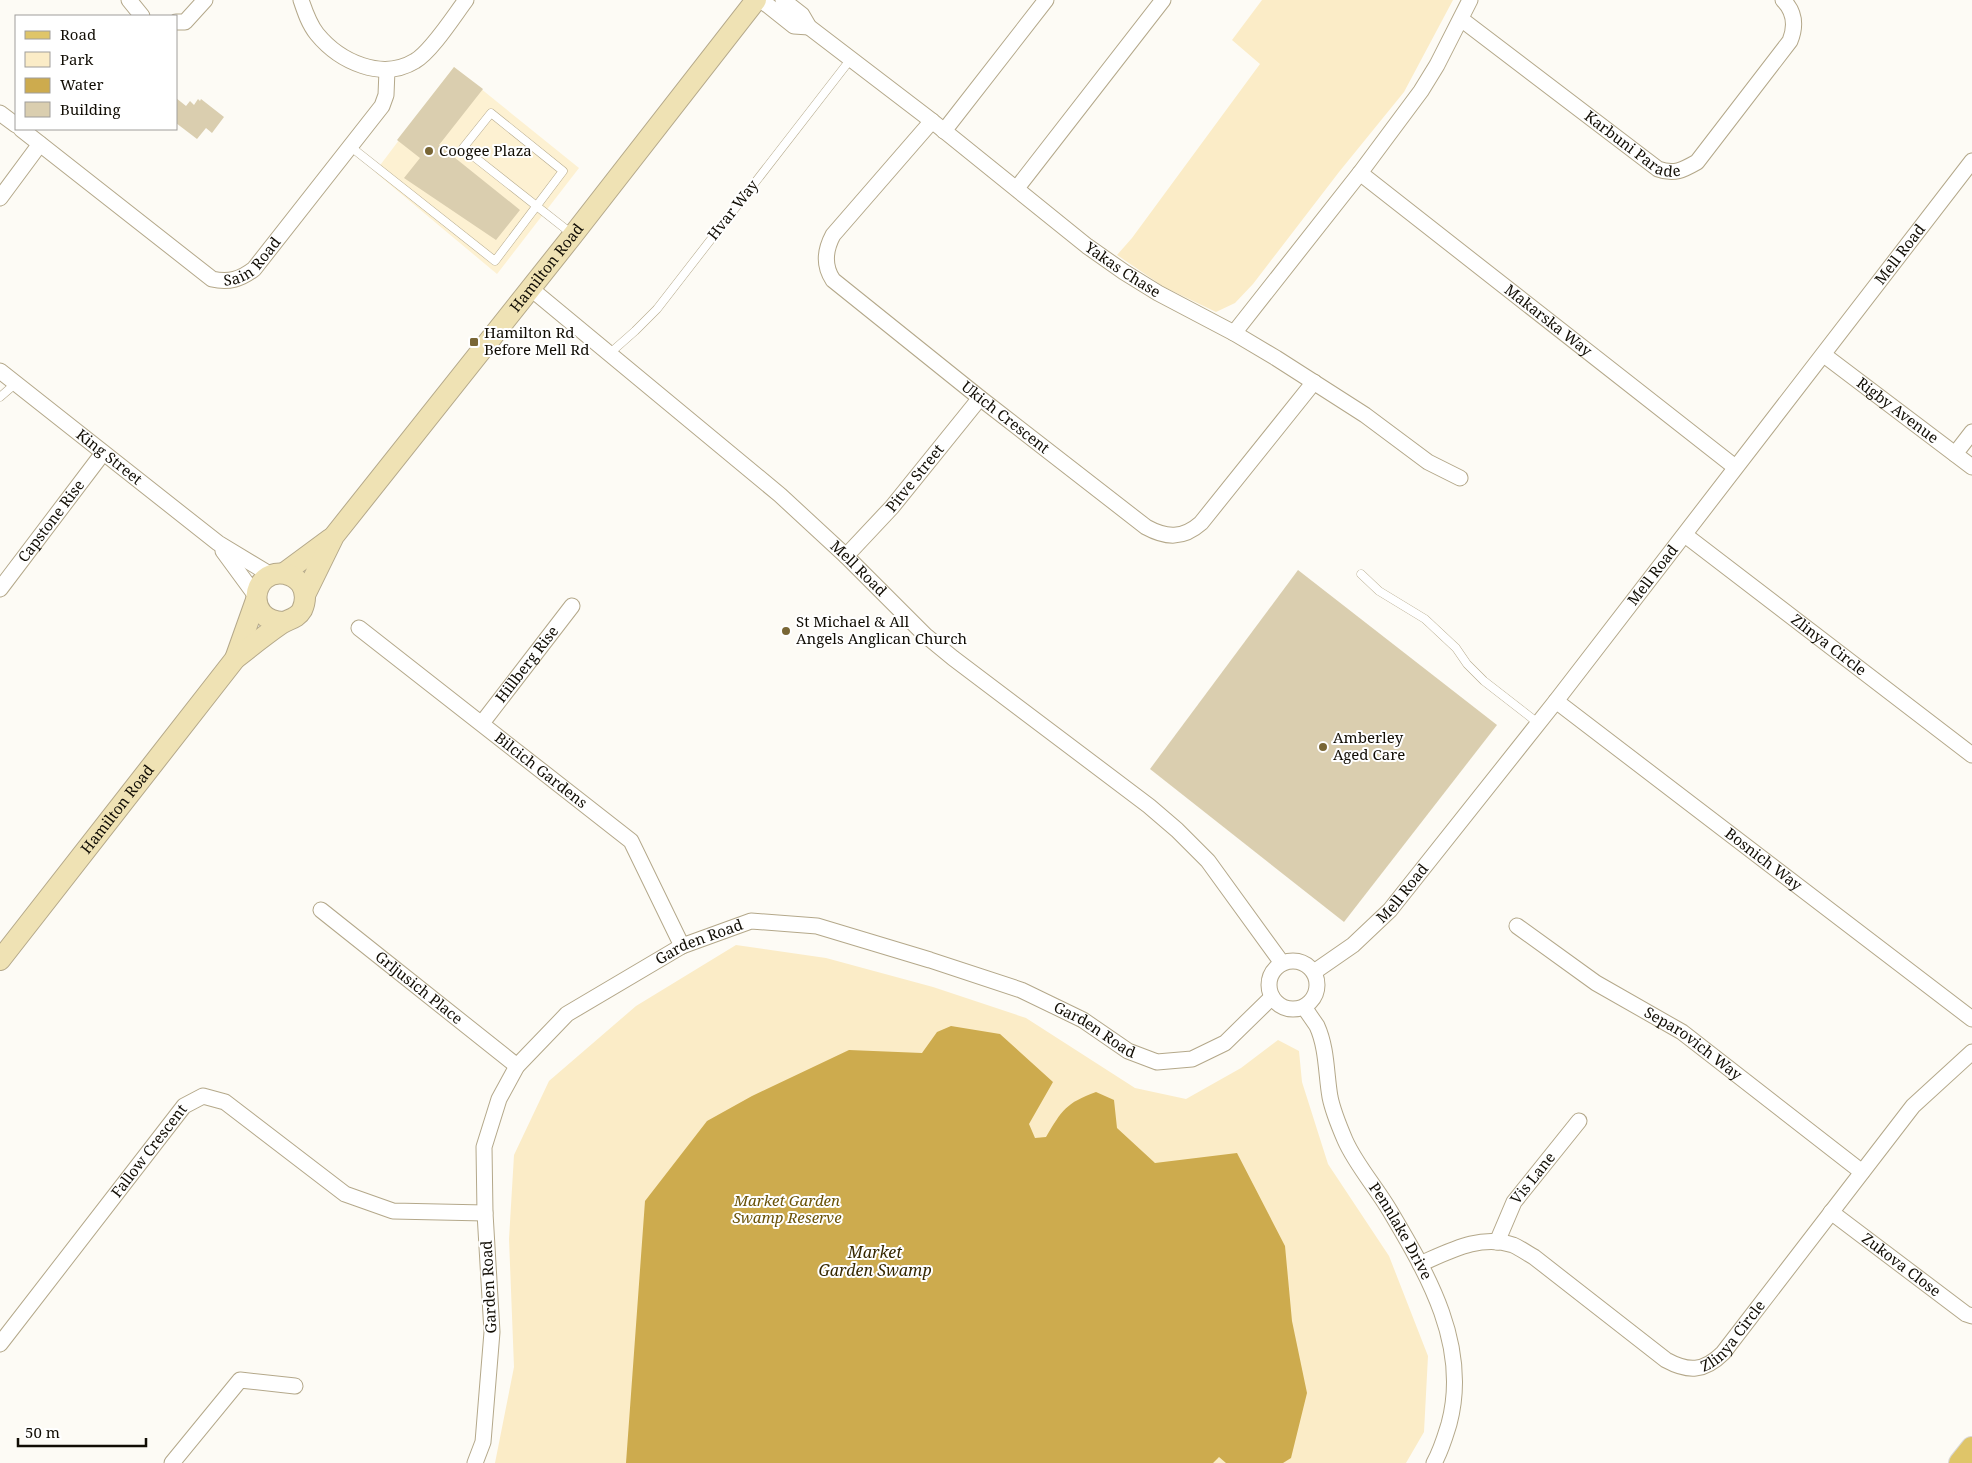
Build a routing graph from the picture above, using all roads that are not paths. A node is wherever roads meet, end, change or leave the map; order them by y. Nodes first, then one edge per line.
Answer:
1 (129, 0) edge
2 (205, 0) edge
3 (301, 0) edge
4 (466, 0) edge
5 (756, 0) edge
6 (761, 0) edge
7 (783, 0) edge
8 (1046, 0) edge
9 (1163, 0) edge
10 (1470, 0) edge
11 (1783, 0) edge
12 (141, 15) edge
13 (1461, 19) junction
14 (178, 22) edge
15 (809, 27) junction
16 (850, 60) junction
17 (387, 70) junction
18 (0, 113) edge
19 (932, 121) junction
20 (15, 124) edge
21 (22, 130) edge
22 (944, 131) junction
23 (40, 144) junction
24 (351, 147) junction
25 (1972, 161) edge
26 (1360, 173) junction
27 (1017, 188) junction
28 (0, 198) edge
29 (536, 206) junction
30 (573, 235) junction
31 (530, 288) junction
32 (1234, 332) junction
33 (609, 354) junction
34 (1824, 355) junction
35 (0, 371) edge
36 (1314, 382) junction
37 (15, 384) junction
38 (0, 397) edge
39 (980, 398) junction
40 (1972, 432) edge
41 (103, 453) junction
42 (1955, 454) junction
43 (1972, 467) edge
44 (1735, 468) junction
45 (1460, 478) dead end
46 (1685, 535) junction
47 (334, 536) junction
48 (218, 544) junction
49 (846, 556) junction
50 (278, 574) junction
51 (1360, 574) dead end
52 (0, 589) edge
53 (305, 595) junction
54 (256, 598) junction
55 (572, 606) dead end
56 (283, 622) junction
57 (359, 628) dead end
58 (235, 659) junction
59 (1556, 701) junction
60 (482, 723) junction
61 (1538, 723) junction
62 (1972, 755) edge
63 (321, 910) dead end
64 (1517, 926) dead end
65 (682, 946) junction
66 (0, 960) edge
67 (1282, 963) junction
68 (1314, 972) junction
69 (1272, 997) junction
70 (1304, 1007) junction
71 (1972, 1019) edge
72 (1972, 1052) edge
73 (517, 1066) junction
74 (1578, 1121) dead end
75 (1862, 1172) junction
76 (1832, 1212) junction
77 (485, 1213) junction
78 (1496, 1242) junction
79 (1420, 1264) junction
80 (1972, 1316) edge
81 (0, 1344) edge
82 (296, 1386) dead end
83 (1972, 1448) edge
84 (1439, 1461) edge
85 (172, 1463) edge
86 (475, 1463) edge
87 (1960, 1463) edge

1 - 12 street
2 - 14 street
3 - 17 street
4 - 17 street
5 - 30 main road, Hamilton Road
6 - 15 street, Yakas Chase
7 - 15 street, Yakas Chase
8 - 22 street
9 - 27 street
10 - 13 street
11 - 13 street, Karbuni Parade
13 - 26 street
15 - 16 street, Yakas Chase
16 - 19 street, Yakas Chase
16 - 33 lane, Hvar Way
17 - 24 street, Sain Road
18 - 20 street
19 - 22 street, Yakas Chase
19 - 39 street, Ukich Crescent
21 - 23 street
22 - 27 street, Yakas Chase
23 - 24 street, Sain Road
23 - 28 street
24 - 29 lane
25 - 34 street, Mell Road
26 - 32 street
26 - 44 street, Makarska Way
27 - 32 street, Yakas Chase
29 - 29 lane
29 - 30 lane
30 - 31 main road, Hamilton Road
31 - 33 street, Mell Road
31 - 47 main road, Hamilton Road
32 - 36 street, Yakas Chase
33 - 49 street, Mell Road
34 - 42 street, Rigby Avenue
34 - 44 street, Mell Road
35 - 37 street, King Street
36 - 39 street, Ukich Crescent
36 - 45 street, Yakas Chase
37 - 38 lane
37 - 41 street, King Street
39 - 49 street, Pitve Street
40 - 42 street
41 - 48 street, King Street
41 - 52 street, Capstone Rise
42 - 43 street, Rigby Avenue
44 - 46 street, Mell Road
46 - 59 street, Mell Road
46 - 62 street, Zlinya Circle
47 - 50 main road, Hamilton Road
47 - 53 main road, Hamilton Road
48 - 50 street, King Street
48 - 54 street, King Street
49 - 67 street, Mell Road
50 - 53 main road
50 - 54 main road
51 - 61 lane
53 - 56 main road
54 - 56 main road
54 - 58 main road, Hamilton Road
55 - 60 street, Hillberg Rise
56 - 58 main road, Hamilton Road
57 - 60 street, Bilcich Gardens
58 - 66 main road, Hamilton Road
59 - 61 street, Mell Road
59 - 71 street, Bosnich Way
60 - 65 street, Bilcich Gardens
61 - 68 street, Mell Road
63 - 73 street, Grljusich Place
64 - 75 street, Separovich Way
65 - 69 street, Garden Road
65 - 73 street, Garden Road
67 - 68 street
67 - 69 street
68 - 70 street
69 - 70 street
70 - 79 street, Pennlake Drive
72 - 75 street, Zlinya Circle
73 - 77 street, Garden Road
74 - 78 street, Vis Lane
75 - 76 street, Zlinya Circle
76 - 78 street, Zlinya Circle
76 - 80 street, Zukova Close
77 - 81 street, Fallow Crescent
77 - 86 street, Garden Road
78 - 79 street, Zlinya Circle
79 - 84 street, Pennlake Drive
82 - 85 street
83 - 87 main road

